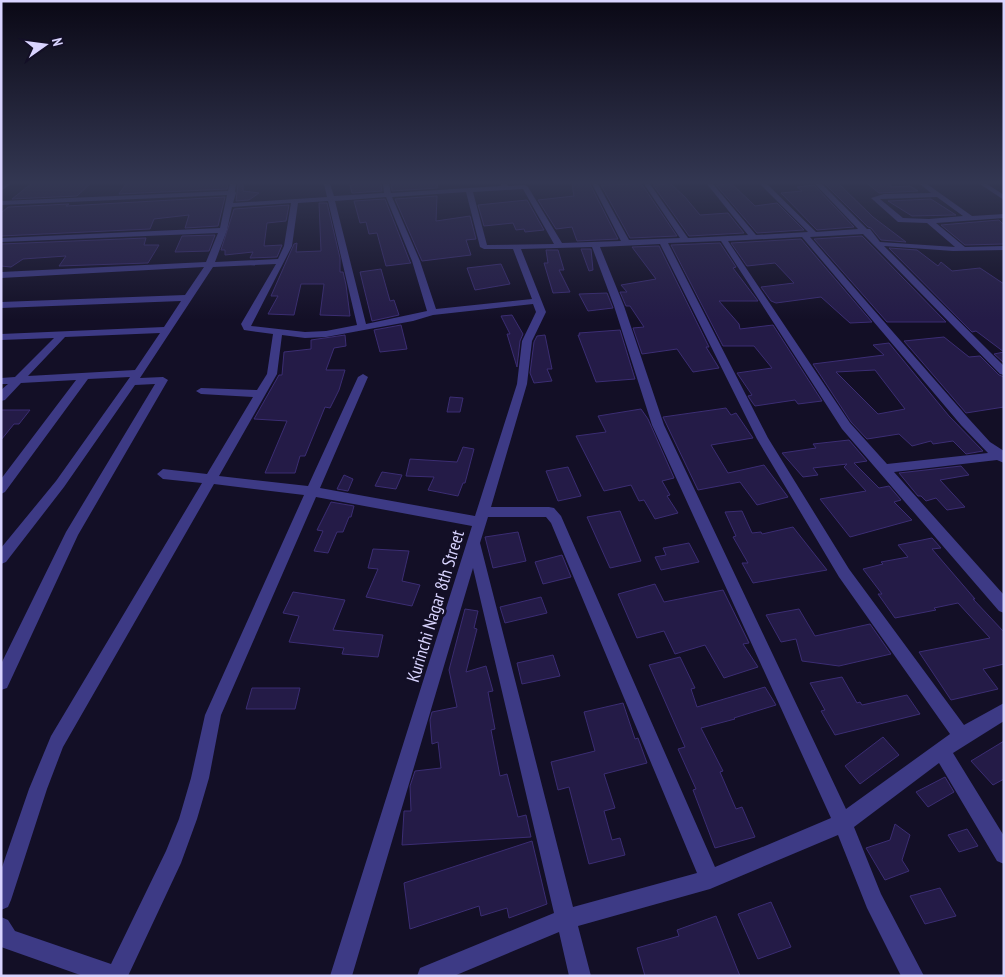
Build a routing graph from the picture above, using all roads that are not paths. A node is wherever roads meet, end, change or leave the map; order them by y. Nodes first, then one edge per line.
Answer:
1 (224, 230) joint
2 (291, 230) edge
3 (339, 230) edge
4 (403, 230) edge
5 (480, 230) edge
6 (550, 230) edge
7 (619, 230) edge
8 (678, 230) edge
9 (747, 230) edge
10 (809, 230) edge
11 (865, 230) edge
12 (939, 230) edge
13 (867, 232) junction
14 (804, 235) junction
15 (815, 235) junction
16 (754, 238) junction
17 (1, 240) edge
18 (12, 240) junction
19 (724, 240) junction
20 (686, 241) junction
21 (663, 242) junction
22 (626, 243) junction
23 (595, 244) junction
24 (880, 244) junction
25 (559, 246) junction
26 (1, 248) edge
27 (517, 248) junction
28 (1003, 248) edge
29 (963, 249) junction
30 (281, 261) junction
31 (209, 266) junction
32 (1, 274) edge
33 (188, 298) junction
34 (537, 301) junction
35 (1, 305) edge
36 (432, 312) junction
37 (362, 326) junction
38 (166, 330) junction
39 (278, 332) junction
40 (61, 336) junction
41 (1, 337) edge
42 (1004, 372) edge
43 (84, 377) junction
44 (363, 377) dead end
45 (135, 378) junction
46 (15, 380) junction
47 (1, 381) edge
48 (201, 392) dead end
49 (260, 394) junction
50 (1, 397) edge
51 (1002, 457) edge
52 (884, 469) junction
53 (163, 474) dead end
54 (210, 478) junction
55 (1, 489) edge
56 (312, 491) junction
57 (482, 517) junction
58 (474, 542) junction
59 (1, 558) edge
60 (1004, 606) edge
61 (1, 682) edge
62 (1004, 711) edge
63 (962, 736) junction
64 (942, 751) junction
65 (843, 823) junction
66 (1004, 854) edge
67 (710, 879) junction
68 (1, 900) edge
69 (565, 919) junction
70 (1, 927) edge
71 (106, 975) edge
72 (340, 976) edge
73 (428, 976) edge
74 (580, 976) edge
75 (913, 976) edge

1 - 18 street
1 - 31 street
2 - 30 street
3 - 37 street
4 - 36 street
5 - 27 street
6 - 25 street
7 - 22 street
8 - 20 street
9 - 16 street
10 - 15 street
11 - 13 street
12 - 29 street
13 - 15 street
13 - 24 street
14 - 15 street
14 - 16 street
14 - 51 street
16 - 19 street
17 - 18 street
18 - 26 street
19 - 20 street
19 - 52 street
20 - 21 street
21 - 22 street
21 - 63 street
22 - 23 street
23 - 25 street
23 - 65 street
24 - 29 street
24 - 42 street
25 - 27 street
27 - 34 street, Kurinchi Nagar 8th Street
28 - 29 street
30 - 31 street
30 - 39 street
31 - 32 street
31 - 33 street
33 - 35 street
33 - 38 street
34 - 36 street
34 - 57 street, Kurinchi Nagar 8th Street
36 - 37 street
37 - 39 street
38 - 40 street
38 - 45 street
39 - 49 street
40 - 41 street
40 - 46 street
43 - 45 street
43 - 46 street
43 - 55 street
44 - 56 street
45 - 59 street
45 - 61 street
46 - 47 street
46 - 50 street
48 - 49 street
49 - 54 street
51 - 52 street
52 - 60 street
53 - 54 street
54 - 56 street
54 - 68 street
56 - 57 street
56 - 71 street
57 - 58 street, Kurinchi Nagar 8th Street
57 - 67 street
58 - 69 street
58 - 72 street, Kurinchi Nagar 8th Street
62 - 63 street
63 - 64 street
64 - 65 street
64 - 66 street
65 - 67 street
65 - 75 street
67 - 69 street
69 - 73 street
69 - 74 street
70 - 71 street

